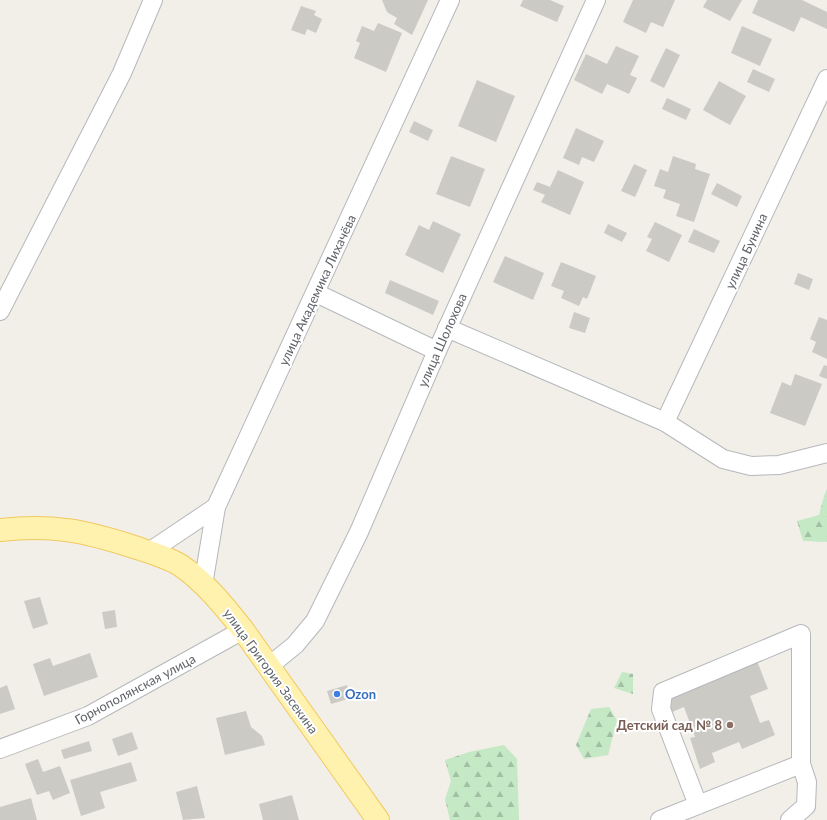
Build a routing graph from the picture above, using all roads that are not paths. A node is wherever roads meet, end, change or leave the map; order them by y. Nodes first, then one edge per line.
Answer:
1 (153, 0) edge
2 (450, 0) edge
3 (596, 0) edge
4 (827, 79) edge
5 (316, 292) junction
6 (0, 311) edge
7 (447, 328) junction
8 (436, 351) junction
9 (665, 422) junction
10 (827, 452) edge
11 (216, 507) junction
12 (0, 530) edge
13 (149, 552) junction
14 (203, 585) junction
15 (244, 630) junction
16 (269, 666) junction
17 (0, 749) edge
18 (803, 768) junction
19 (698, 805) junction
20 (378, 820) edge
21 (660, 820) edge
22 (790, 820) edge

1 - 6 street
2 - 5 street, улица Академика Лихачёва
3 - 7 street, улица Шолохова
4 - 9 street, улица Бунина
5 - 8 street
5 - 11 street, улица Академика Лихачёва
7 - 8 street, улица Шолохова
7 - 9 street
8 - 16 street, улица Шолохова
9 - 10 street
11 - 13 street
11 - 14 street, улица Академика Лихачёва
12 - 13 main road, улица Григория Засекина
13 - 14 main road, улица Григория Засекина
14 - 15 main road, улица Григория Засекина
15 - 16 main road, улица Григория Засекина
15 - 17 street, Горнополянская улица
16 - 20 main road, улица Григория Засекина
18 - 19 street
18 - 19 street
18 - 22 street
19 - 21 street

